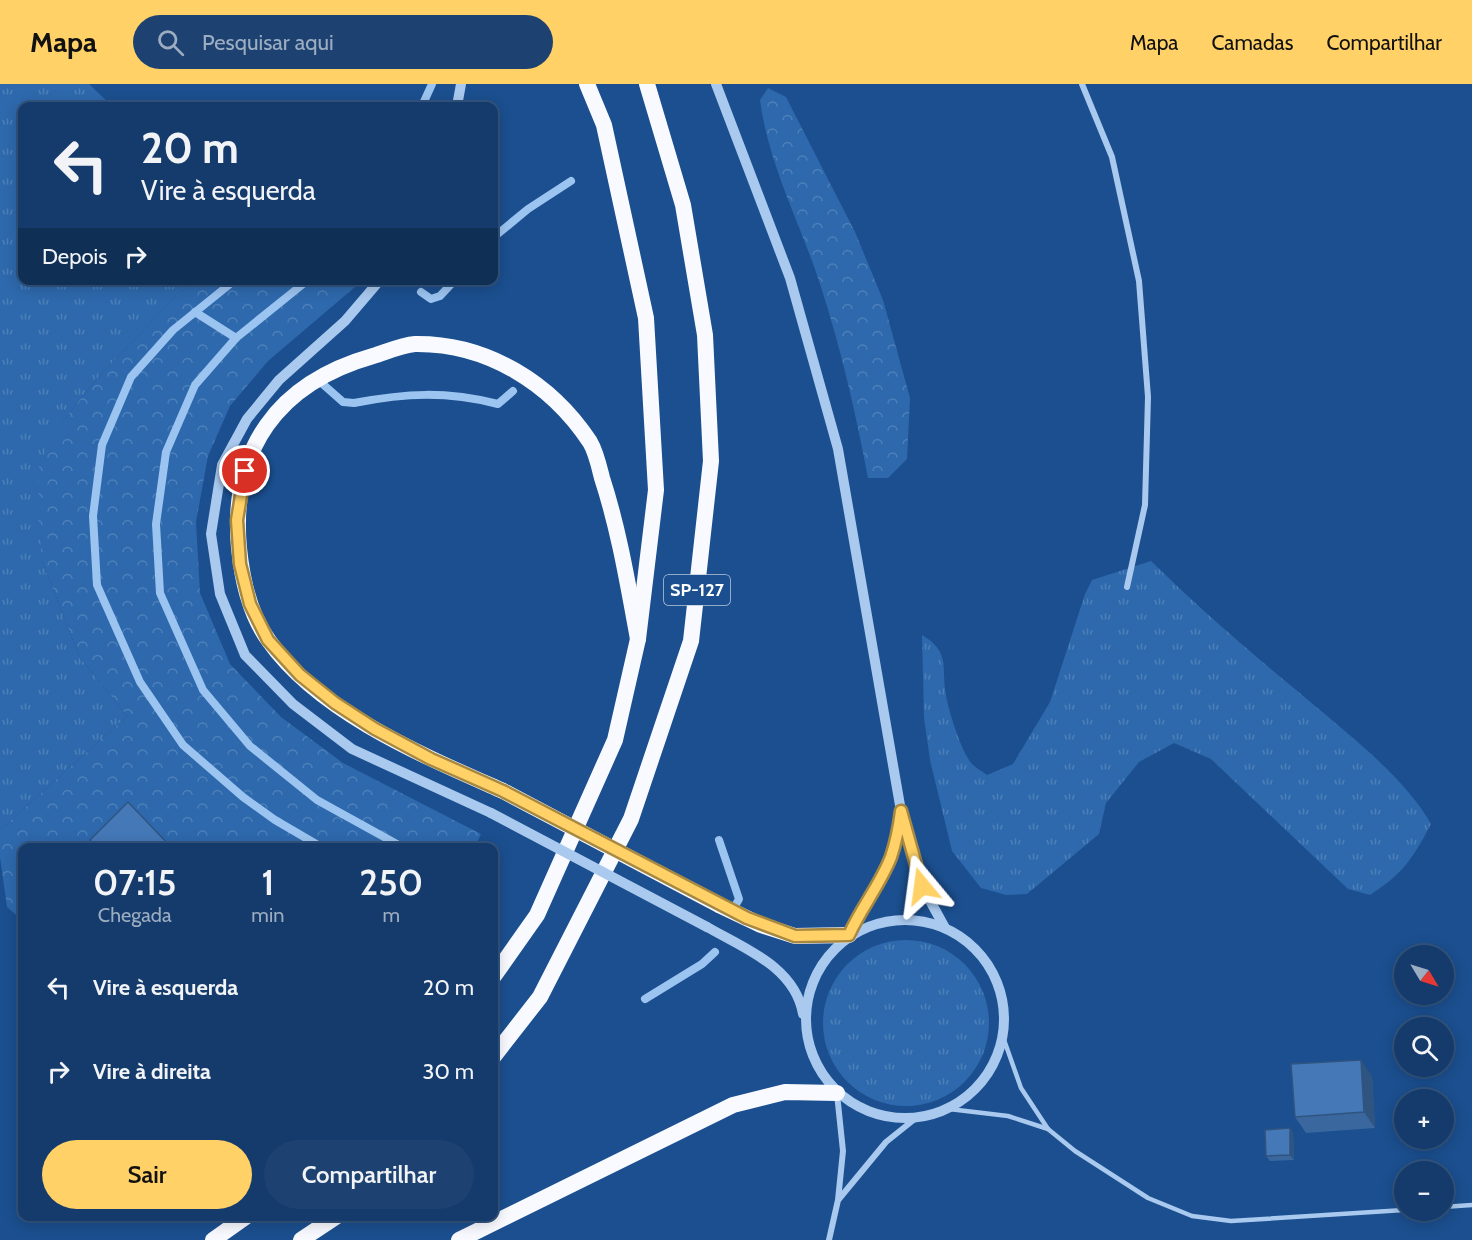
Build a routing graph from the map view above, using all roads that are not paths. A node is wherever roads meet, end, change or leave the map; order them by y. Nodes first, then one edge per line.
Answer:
1 (461, 84) edge
2 (587, 84) edge
3 (646, 84) edge
4 (716, 84) edge
5 (1082, 84) edge
6 (458, 102) edge
7 (376, 285) edge
8 (1126, 587) dead end
9 (638, 639) junction
10 (901, 811) junction
11 (945, 928) junction
12 (849, 935) junction
13 (498, 970) edge
14 (807, 1032) junction
15 (1003, 1037) junction
16 (498, 1051) edge
17 (837, 1093) junction
18 (949, 1109) junction
19 (916, 1118) junction
20 (1048, 1129) junction
21 (838, 1200) junction
22 (1472, 1205) edge
23 (1454, 1206) edge
24 (1394, 1211) edge
25 (240, 1221) edge
26 (330, 1221) edge
27 (498, 1221) edge
28 (498, 1221) edge
29 (213, 1240) edge
30 (301, 1240) edge
31 (459, 1240) edge
32 (829, 1240) edge

1 - 6 street
2 - 9 highway, SP-127
3 - 16 highway, SP-127
4 - 10 street
5 - 8 street
7 - 14 street, bridge
9 - 12 highway, bridge
9 - 13 highway, SP-127
10 - 11 street
10 - 12 street
11 - 12 street
11 - 15 street
12 - 14 street
14 - 17 street
15 - 18 street
15 - 20 lane
17 - 19 street
17 - 21 street
17 - 28 highway
18 - 19 street
18 - 20 lane
19 - 21 street
20 - 24 lane
21 - 32 street
22 - 23 lane
25 - 29 highway
26 - 30 highway
27 - 31 highway

